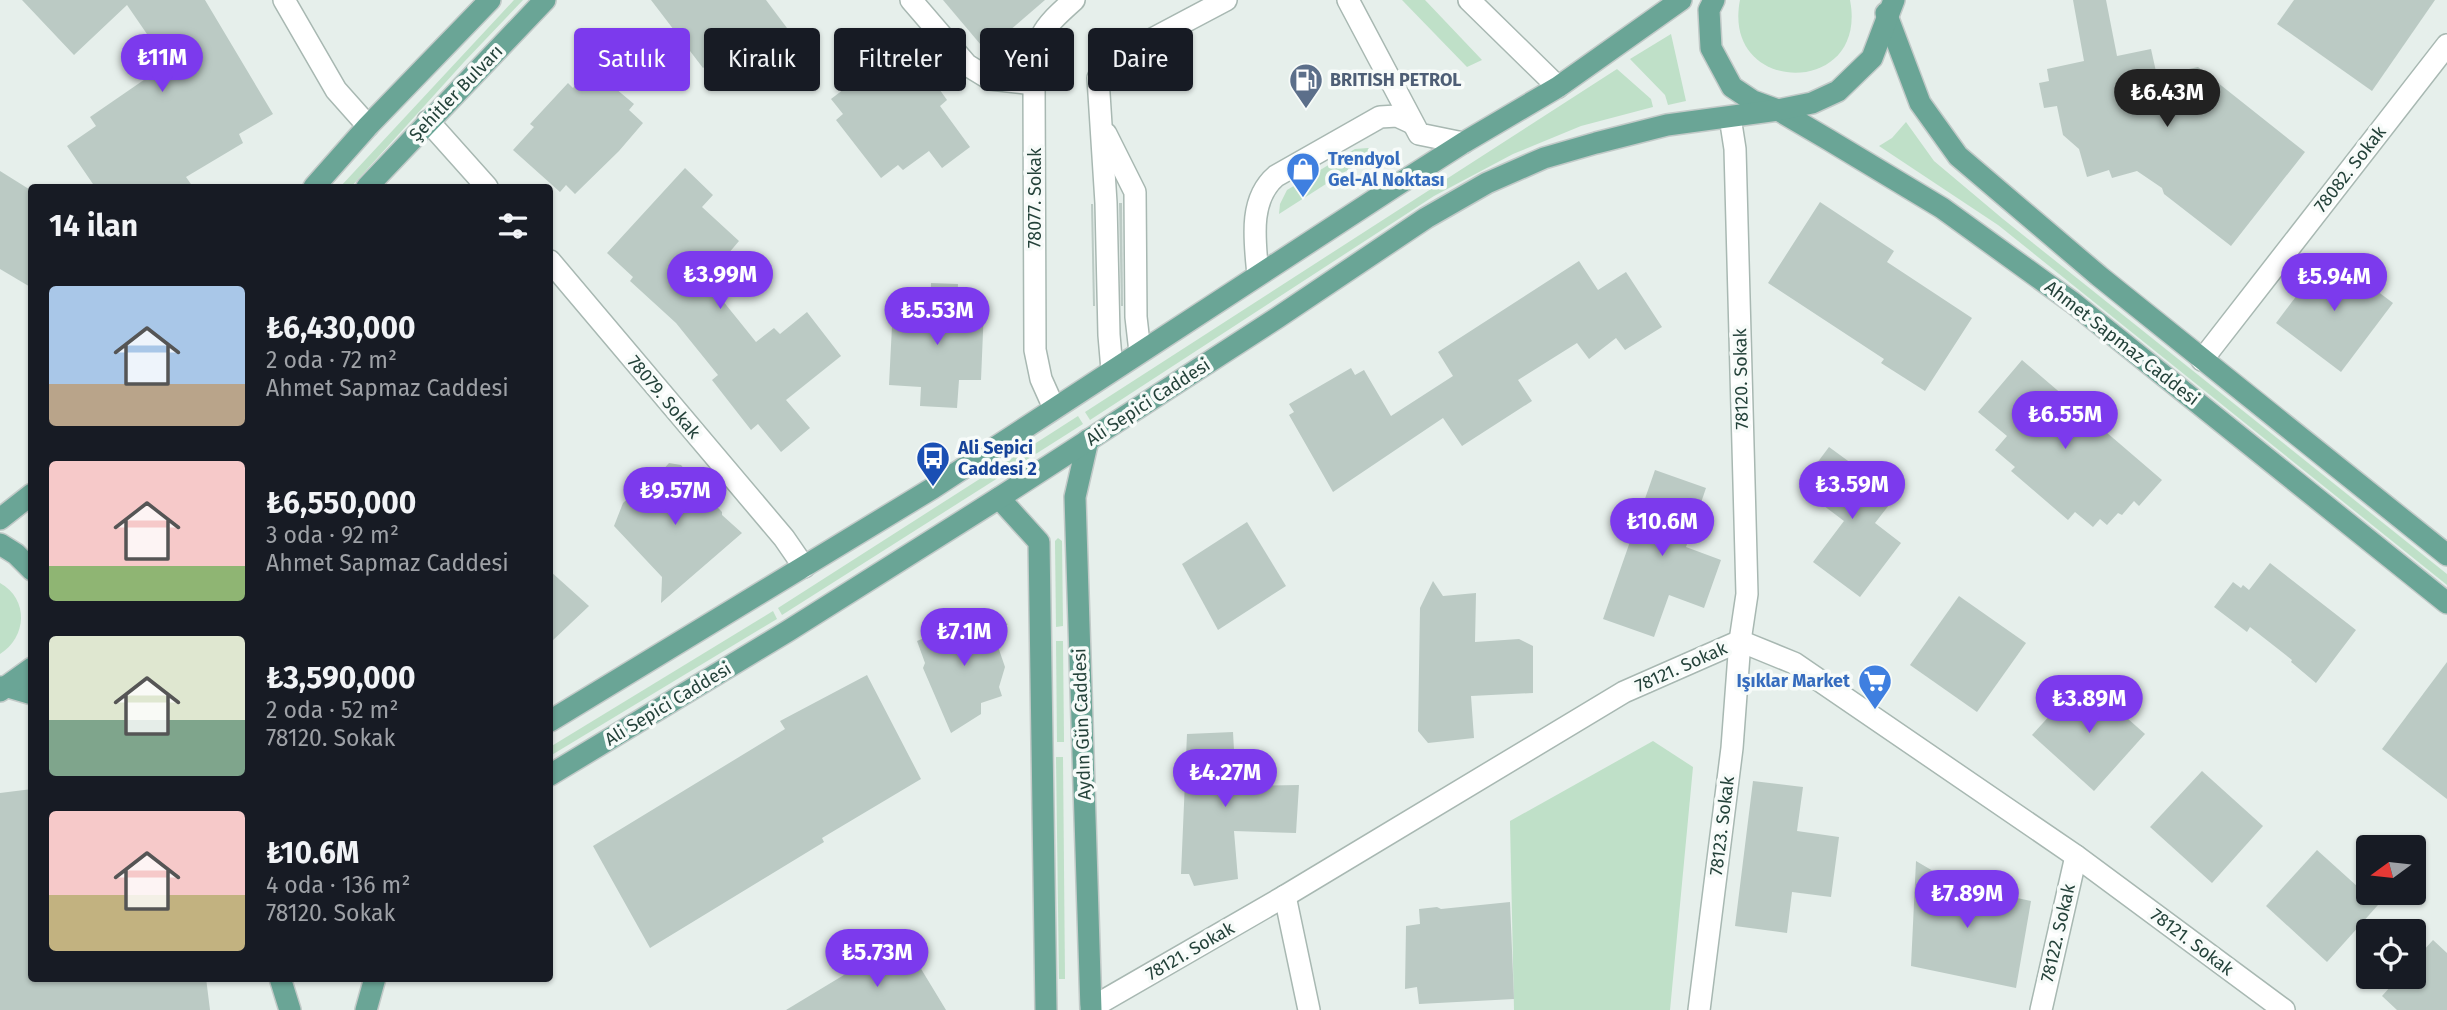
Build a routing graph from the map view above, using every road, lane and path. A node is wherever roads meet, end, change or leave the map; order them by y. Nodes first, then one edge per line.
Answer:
1 (284, 0) edge
2 (490, 0) edge
3 (545, 0) edge
4 (911, 0) edge
5 (1074, 0) edge
6 (1226, 0) edge
7 (1348, 0) edge
8 (1469, 0) edge
9 (1681, 0) edge
10 (1714, 0) edge
11 (1888, 6) edge
12 (1045, 28) edge
13 (2447, 45) edge
14 (980, 73) edge
15 (1558, 87) junction
16 (1034, 91) edge
17 (1778, 110) junction
18 (1730, 117) junction
19 (428, 121) junction
20 (1412, 123) junction
21 (368, 126) junction
22 (1102, 126) junction
23 (1463, 143) junction
24 (317, 184) edge
25 (370, 184) edge
26 (484, 184) edge
27 (553, 265) edge
28 (1258, 275) junction
29 (1140, 352) junction
30 (2202, 360) junction
31 (1112, 370) junction
32 (1054, 408) junction
33 (1088, 440) junction
34 (28, 497) edge
35 (999, 498) junction
36 (0, 519) edge
37 (0, 544) edge
38 (2447, 555) edge
39 (28, 566) edge
40 (804, 566) junction
41 (2447, 603) edge
42 (1740, 641) junction
43 (28, 671) edge
44 (3, 688) edge
45 (28, 693) edge
46 (553, 719) edge
47 (553, 773) edge
48 (2076, 856) junction
49 (1285, 896) junction
50 (281, 982) edge
51 (373, 982) edge
52 (1091, 1009) edge
53 (290, 1010) edge
54 (366, 1010) edge
55 (1046, 1010) edge
56 (1309, 1010) edge
57 (1699, 1010) edge
58 (2040, 1010) edge
59 (2284, 1010) edge

1 - 21 street
2 - 21 main road
3 - 19 main road, Şehitler Bulvarı
4 - 14 street
5 - 12 street, 78077. Sokak
6 - 22 street
7 - 20 street
8 - 15 street
9 - 15 main road
10 - 17 main road, Ahmet Sapmaz Caddesi
11 - 17 main road, Ali Sepici Caddesi
11 - 30 main road, Ahmet Sapmaz Caddesi
13 - 30 street, 78082. Sokak
15 - 23 main road
16 - 32 street, 78077. Sokak
17 - 18 main road, Ali Sepici Caddesi
17 - 41 main road, Ahmet Sapmaz Caddesi
18 - 33 main road, Ali Sepici Caddesi
18 - 42 street, 78120. Sokak
19 - 25 main road, Şehitler Bulvarı
19 - 26 street
20 - 23 street
20 - 28 street
21 - 24 main road
22 - 29 street
22 - 31 street
23 - 28 main road
27 - 40 street, 78079. Sokak
28 - 29 main road
29 - 31 main road
30 - 38 main road, Ahmet Sapmaz Caddesi
31 - 32 main road
32 - 40 main road
33 - 35 main road, Ali Sepici Caddesi
33 - 52 main road, Aydın Gün Caddesi
34 - 36 main road
35 - 47 main road, Ali Sepici Caddesi
35 - 55 main road
37 - 39 main road
40 - 46 main road
42 - 48 street, 78121. Sokak
42 - 49 street, 78121. Sokak
42 - 57 street, 78123. Sokak
43 - 44 main road
44 - 45 main road
48 - 58 street, 78122. Sokak
48 - 59 street, 78121. Sokak
49 - 52 street, 78121. Sokak
49 - 56 street
50 - 53 main road
51 - 54 main road

